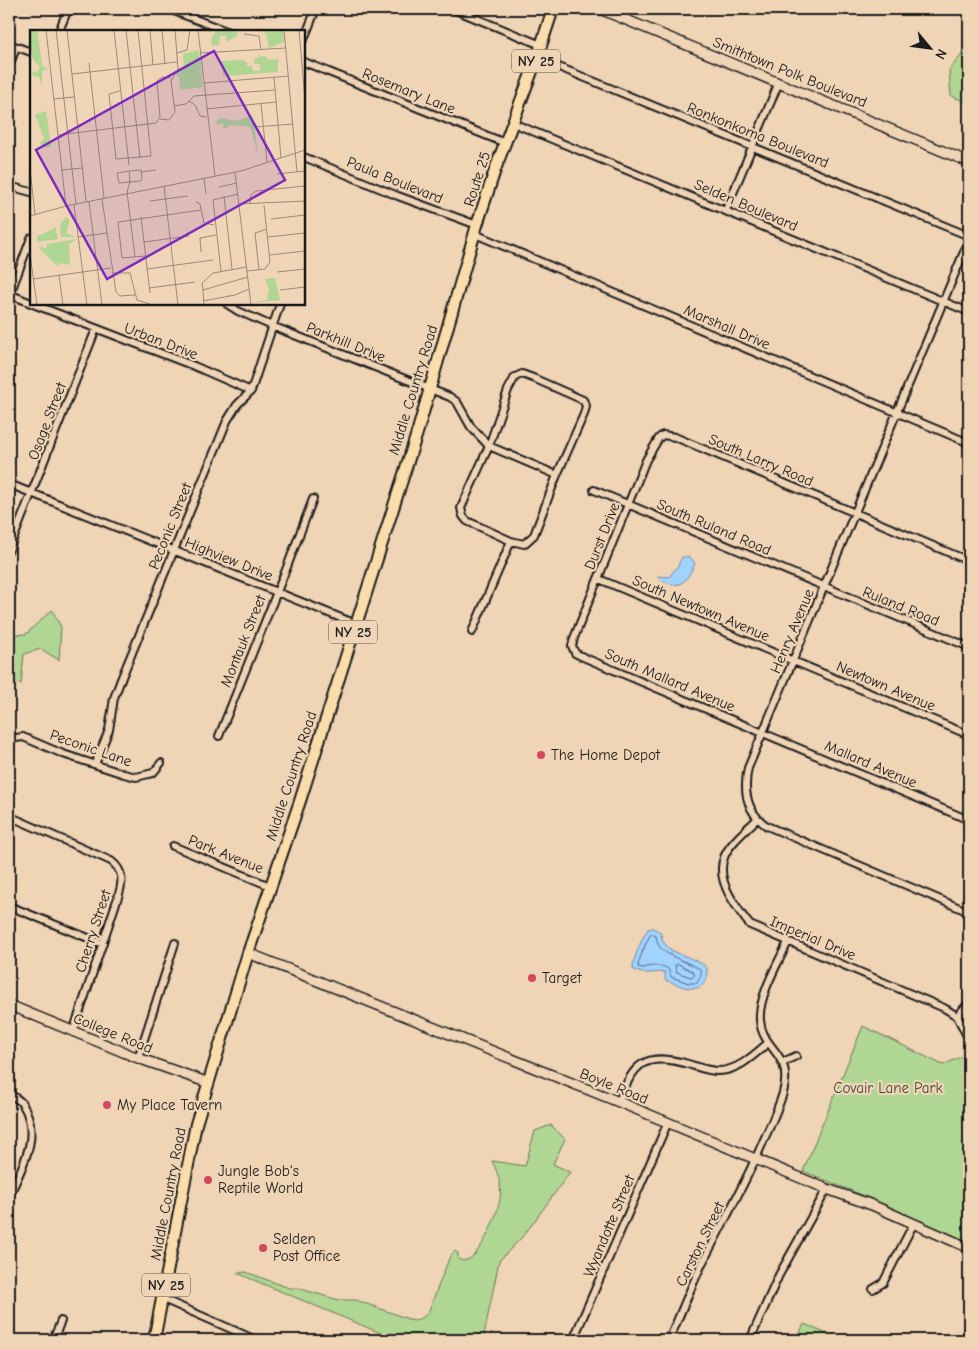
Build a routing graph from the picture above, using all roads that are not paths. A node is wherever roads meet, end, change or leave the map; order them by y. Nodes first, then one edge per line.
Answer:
1 (68, 9) edge
2 (168, 9) edge
3 (316, 9) edge
4 (453, 9) edge
5 (553, 9) edge
6 (600, 9) edge
7 (58, 30) edge
8 (223, 30) edge
9 (305, 36) edge
10 (9, 44) edge
11 (541, 45) junction
12 (16, 47) junction
13 (30, 52) edge
14 (537, 58) junction
15 (305, 62) edge
16 (9, 67) edge
17 (779, 82) junction
18 (513, 123) junction
19 (505, 143) junction
20 (752, 146) junction
21 (305, 157) edge
22 (969, 162) edge
23 (9, 186) edge
24 (30, 192) edge
25 (726, 210) junction
26 (476, 230) junction
27 (969, 238) edge
28 (30, 241) edge
29 (9, 294) edge
30 (944, 301) junction
31 (30, 302) edge
32 (37, 305) edge
33 (229, 305) edge
34 (280, 305) edge
35 (969, 312) edge
36 (272, 326) junction
37 (96, 329) junction
38 (429, 388) junction
39 (251, 392) junction
40 (897, 412) junction
41 (659, 438) joint
42 (969, 443) edge
43 (489, 446) junction
44 (557, 475) junction
45 (9, 484) edge
46 (594, 490) dead end
47 (32, 493) junction
48 (313, 499) dead end
49 (629, 505) junction
50 (854, 513) junction
51 (511, 541) junction
52 (173, 549) junction
53 (9, 550) edge
54 (969, 561) edge
55 (598, 579) junction
56 (824, 587) junction
57 (276, 592) junction
58 (356, 624) junction
59 (472, 632) dead end
60 (572, 646) joint
61 (969, 647) edge
62 (793, 661) junction
63 (763, 732) junction
64 (969, 735) edge
65 (219, 736) dead end
66 (9, 739) edge
67 (161, 763) dead end
68 (96, 764) junction
69 (9, 816) edge
70 (758, 819) junction
71 (969, 820) edge
72 (172, 846) dead end
73 (270, 886) junction
74 (9, 906) edge
75 (969, 912) edge
76 (788, 942) junction
77 (175, 943) dead end
78 (103, 944) junction
79 (248, 953) junction
80 (969, 1003) edge
81 (9, 1006) edge
82 (957, 1016) junction
83 (73, 1032) junction
84 (969, 1040) edge
85 (768, 1043) junction
86 (796, 1056) dead end
87 (138, 1058) junction
88 (783, 1062) junction
89 (209, 1083) junction
90 (9, 1093) edge
91 (619, 1102) junction
92 (668, 1122) junction
93 (756, 1160) junction
94 (827, 1189) junction
95 (9, 1197) edge
96 (914, 1223) junction
97 (969, 1248) edge
98 (873, 1289) dead end
99 (163, 1299) junction
100 (61, 1321) dead end
101 (53, 1340) edge
102 (154, 1340) edge
103 (256, 1340) edge
104 (573, 1340) edge
105 (669, 1340) edge
106 (750, 1340) edge

1 - 7 street
2 - 8 street
3 - 9 street
4 - 11 street
5 - 11 main road, NY 25
6 - 17 street, Smithtown Polk Boulevard
10 - 12 street
11 - 14 main road, NY 25
12 - 13 street
12 - 16 street
14 - 18 main road, NY 25
14 - 20 street, Ronkonkoma Boulevard
15 - 19 street, Rosemary Lane
17 - 20 street
17 - 22 street, Smithtown Polk Boulevard
18 - 19 main road, NY 25
18 - 25 street, Selden Boulevard
19 - 26 main road, Route 25 / NY 25
20 - 25 street
20 - 27 street, Ronkonkoma Boulevard
21 - 26 street, Paula Boulevard
23 - 24 street
25 - 30 street, Selden Boulevard
26 - 38 main road, Middle Country Road / NY 25
26 - 40 street, Marshall Drive
27 - 30 street, Henry Avenue
28 - 29 street
29 - 31 street, Urban Drive
30 - 35 street, Selden Boulevard
30 - 40 street, Henry Avenue
32 - 37 street, Urban Drive
33 - 36 street, Parkhill Drive
34 - 36 street, Peconic Street
36 - 38 street, Parkhill Drive
36 - 39 street, Peconic Street
37 - 39 street, Urban Drive
37 - 47 street, Osage Street
38 - 43 street, Parkhill Drive
38 - 58 main road, Middle Country Road / NY 25
39 - 52 street, Peconic Street
40 - 42 street, Marshall Drive
40 - 50 street, Henry Avenue
41 - 49 street, Durst Drive
41 - 50 street, South Larry Road
43 - 44 street
43 - 44 street
43 - 51 street
44 - 51 street
45 - 47 street, Highview Drive
46 - 49 street, South Ruland Road
47 - 52 street, Highview Drive
47 - 53 street, Osage Street
48 - 57 street, Montauk Street
49 - 55 street, Durst Drive
49 - 56 street, South Ruland Road
50 - 54 street, South Larry Road
50 - 56 street, Henry Avenue
51 - 59 street
52 - 57 street, Highview Drive
52 - 68 street, Peconic Street
55 - 60 street, Durst Drive
55 - 62 street, South Newtown Avenue
56 - 61 street, Ruland Road
56 - 62 street, Henry Avenue
57 - 58 street, Highview Drive
57 - 65 street, Montauk Street
58 - 73 main road, Middle Country Road / NY 25
60 - 63 street, South Mallard Avenue
62 - 63 street, Henry Avenue
62 - 64 street, Newtown Avenue
63 - 70 street, Henry Avenue
63 - 71 street, Mallard Avenue
66 - 68 street, Peconic Lane
67 - 68 street, Peconic Lane
69 - 78 street, Cherry Street
70 - 75 street
70 - 76 street, Imperial Drive
72 - 73 street, Park Avenue
73 - 79 main road, Middle Country Road / NY 25
74 - 78 street
76 - 82 street, Imperial Drive
76 - 85 street
77 - 87 street
78 - 83 street, Cherry Street
79 - 89 main road, Middle Country Road / NY 25
79 - 91 street, Boyle Road
80 - 82 street
81 - 83 street, College Road
82 - 84 street
83 - 87 street, College Road
85 - 88 street
85 - 91 street
86 - 88 street
87 - 89 street, College Road
88 - 93 street, Carston Street
89 - 99 main road, Middle Country Road / NY 25
90 - 95 street
91 - 92 street, Boyle Road
92 - 93 street, Boyle Road
92 - 104 street, Wyandotte Street
93 - 94 street, Boyle Road
93 - 105 street, Carston Street
94 - 96 street, Boyle Road
94 - 106 street
96 - 97 street, Boyle Road
96 - 98 street
99 - 102 main road, Middle Country Road / NY 25
99 - 103 street
100 - 101 street

